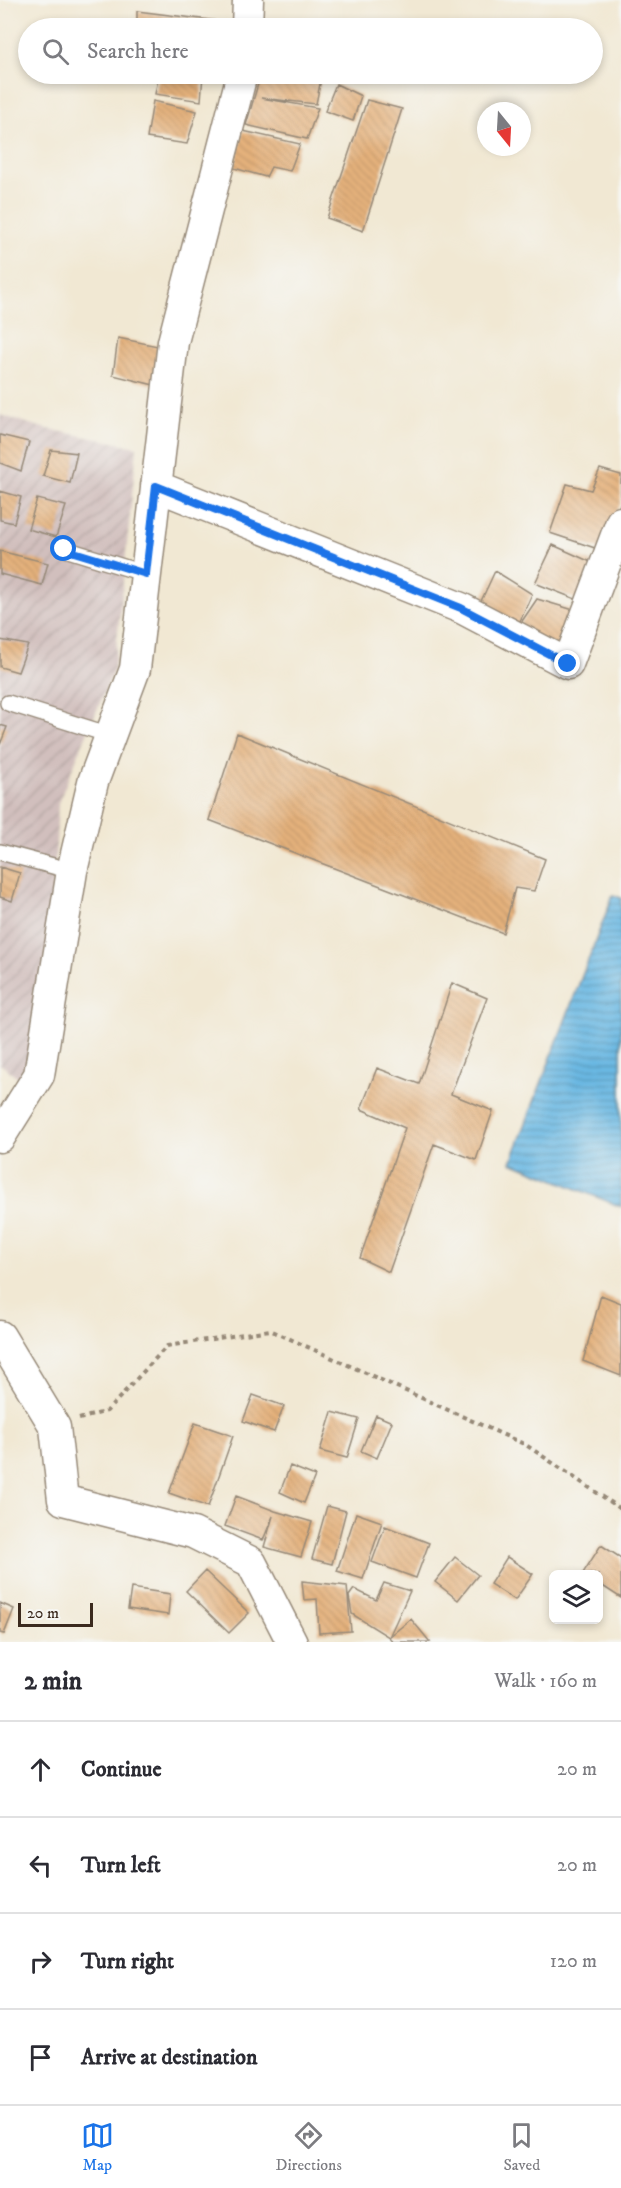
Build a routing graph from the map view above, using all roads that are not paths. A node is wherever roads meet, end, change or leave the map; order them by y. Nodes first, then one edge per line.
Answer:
1 (248, 0) edge
2 (247, 18) edge
3 (239, 84) edge
4 (156, 486) junction
5 (621, 522) edge
6 (64, 549) dead end
7 (146, 574) junction
8 (8, 703) dead end
9 (110, 735) junction
10 (0, 852) edge
11 (72, 871) junction
12 (0, 1137) edge
13 (0, 1336) edge
14 (292, 1642) edge

1 - 2 street
3 - 4 street
4 - 5 street
4 - 7 street
6 - 7 lane
7 - 9 street
8 - 9 lane
9 - 11 street
10 - 11 lane
11 - 12 street
13 - 14 street

